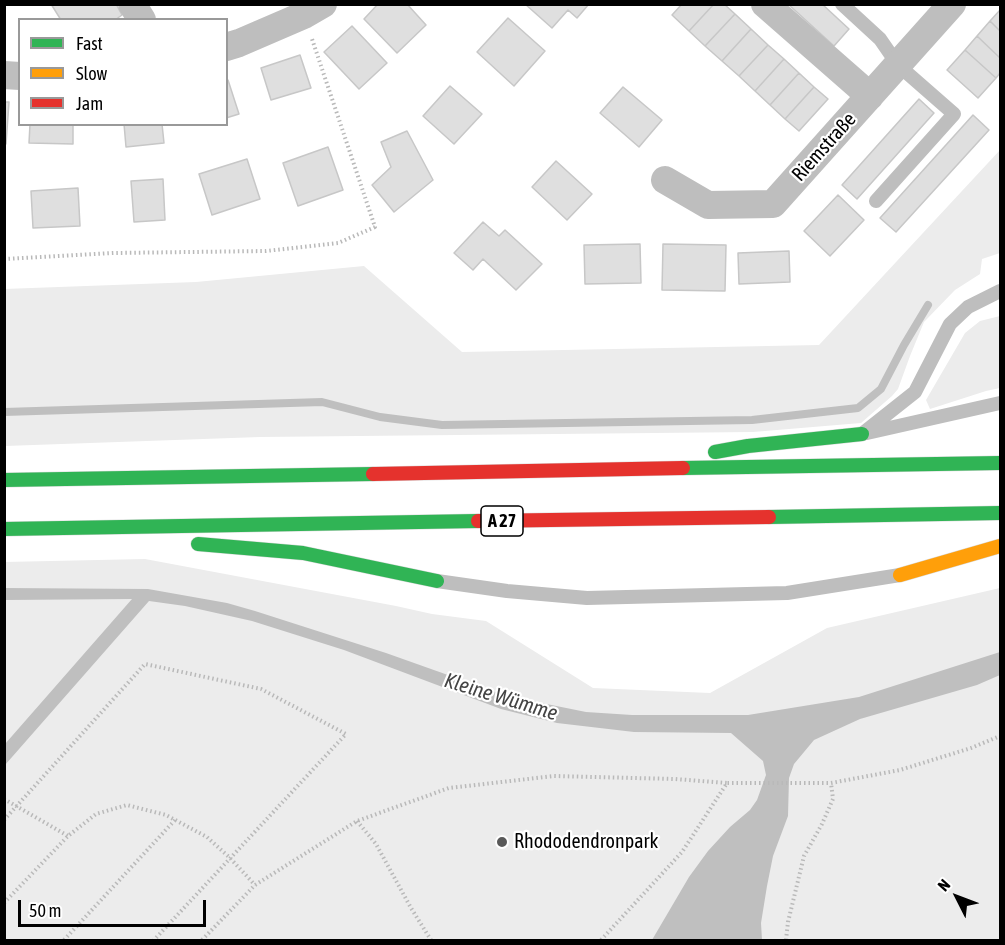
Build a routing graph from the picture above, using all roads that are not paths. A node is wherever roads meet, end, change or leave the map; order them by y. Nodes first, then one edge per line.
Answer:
1 (132, 4) edge
2 (765, 4) edge
3 (842, 4) edge
4 (951, 4) edge
5 (313, 10) edge
6 (141, 18) edge
7 (228, 47) edge
8 (898, 65) junction
9 (870, 96) junction
10 (665, 180) dead end
11 (876, 201) dead end
12 (1000, 291) edge
13 (1000, 403) edge
14 (862, 434) junction
15 (1000, 463) edge
16 (619, 471) junction
17 (4, 480) edge
18 (1000, 513) edge
19 (4, 529) edge
20 (147, 540) dead end
21 (183, 543) dead end
22 (1000, 546) edge
23 (900, 575) joint
24 (437, 581) joint

1 - 6 street
2 - 9 street
3 - 8 lane
4 - 8 street, Riemstraße
5 - 7 street
8 - 9 street, Riemstraße
8 - 11 lane
9 - 10 street, Riemstraße
12 - 14 lane
13 - 14 lane
14 - 16 highway
15 - 16 highway
16 - 17 highway
18 - 19 highway, A 27
19 - 20 highway
21 - 24 highway
22 - 23 highway
23 - 24 lane

